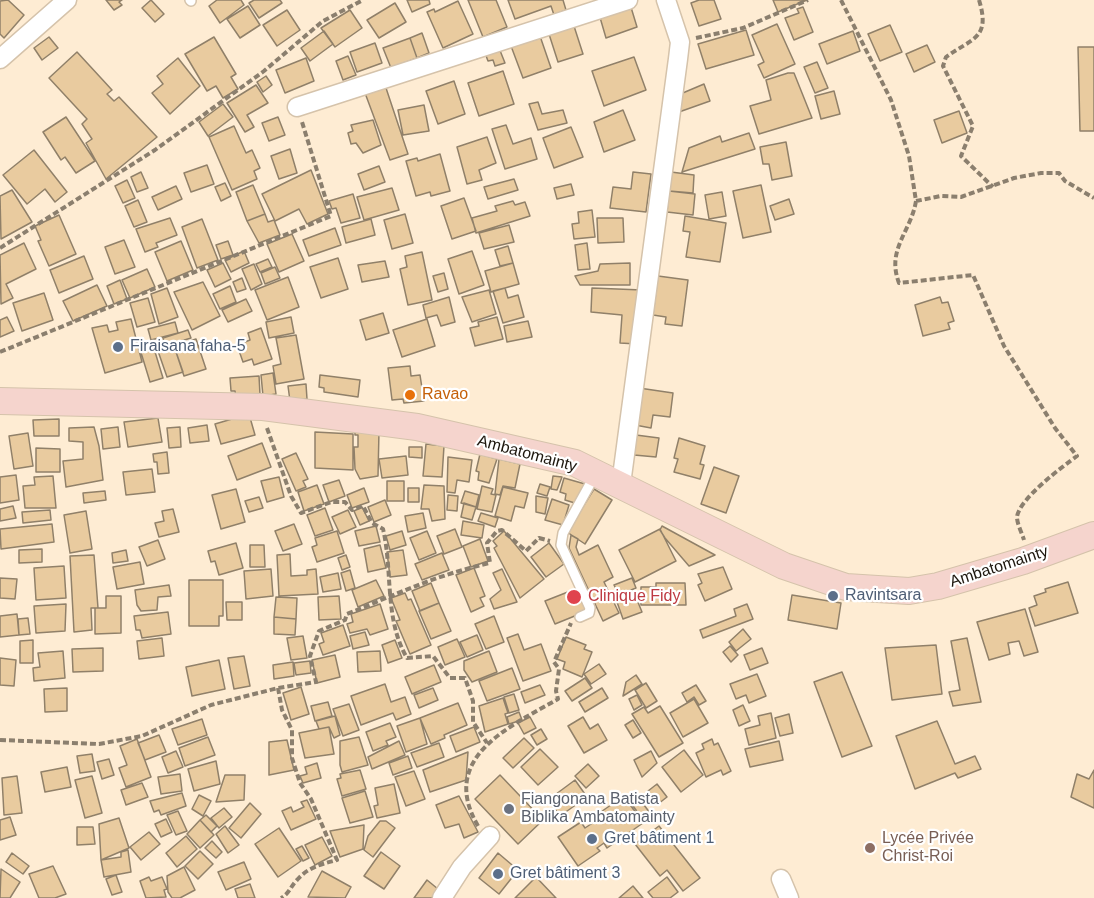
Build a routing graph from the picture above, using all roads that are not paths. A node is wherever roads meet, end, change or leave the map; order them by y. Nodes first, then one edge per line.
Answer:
1 (67, 0) edge
2 (628, 0) edge
3 (666, 0) edge
4 (0, 59) edge
5 (297, 106) road end
6 (0, 401) edge
7 (595, 475) junction
8 (621, 483) junction
9 (1094, 535) edge
10 (580, 617) road end
11 (490, 836) dead end
12 (781, 879) dead end
13 (442, 898) edge
14 (789, 898) edge

1 - 4 street
2 - 5 street
3 - 8 street
6 - 7 main road, Ambatomainty
7 - 8 main road, Ambatomainty
7 - 10 lane
8 - 9 main road, Ambatomainty
11 - 13 street
12 - 14 street

